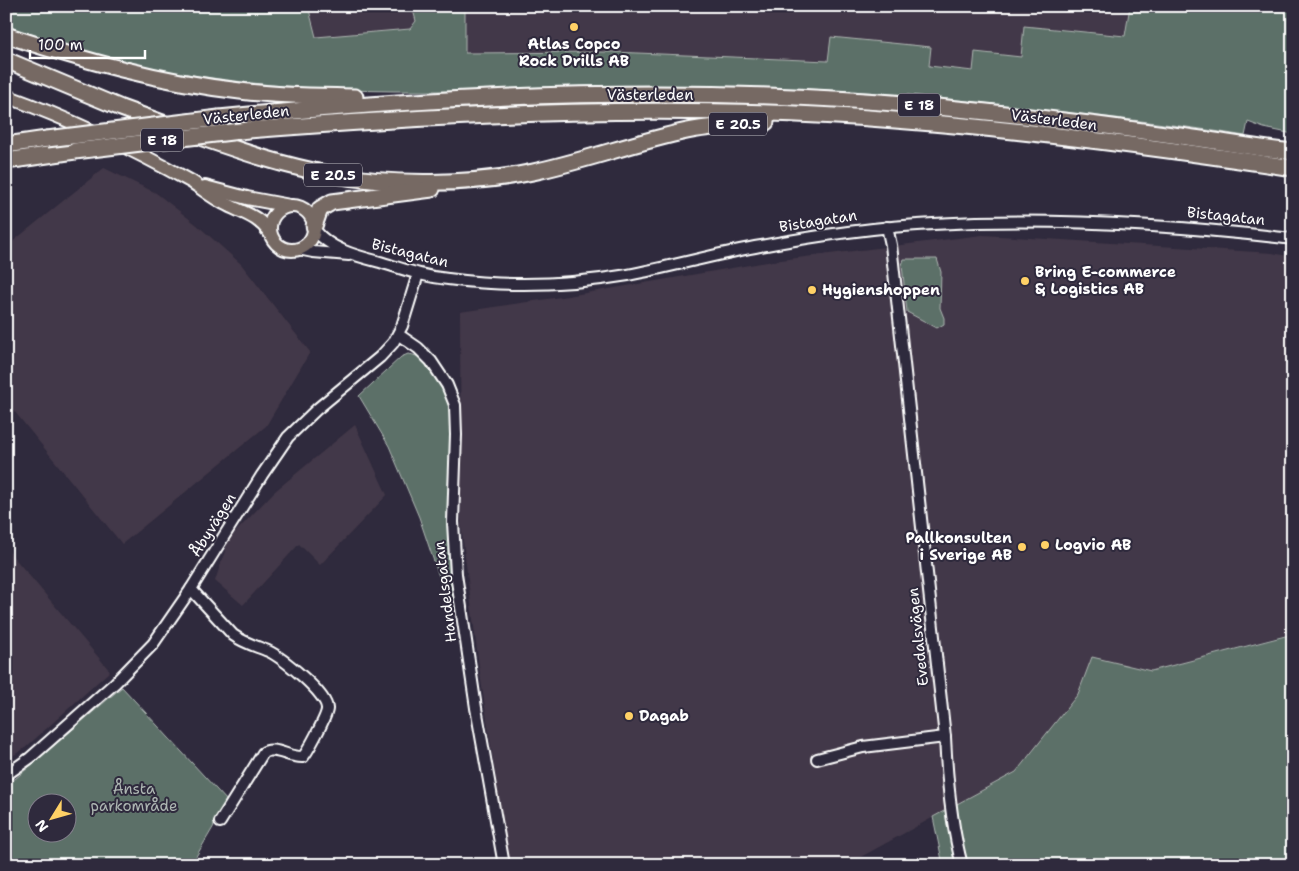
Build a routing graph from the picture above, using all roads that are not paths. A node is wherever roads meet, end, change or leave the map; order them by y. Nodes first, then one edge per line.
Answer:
1 (6, 35) edge
2 (6, 60) edge
3 (6, 96) edge
4 (384, 103) junction
5 (837, 116) junction
6 (6, 145) edge
7 (1293, 152) edge
8 (6, 161) edge
9 (1293, 168) edge
10 (496, 178) junction
11 (193, 183) junction
12 (290, 206) junction
13 (887, 227) junction
14 (314, 228) junction
15 (270, 233) junction
16 (1293, 239) edge
17 (298, 249) junction
18 (354, 255) junction
19 (418, 274) junction
20 (398, 335) junction
21 (192, 589) junction
22 (945, 737) junction
23 (817, 759) dead end
24 (6, 775) edge
25 (220, 822) dead end
26 (504, 865) edge
27 (962, 865) edge

1 - 4 highway
2 - 10 highway, E 20.5
3 - 11 main road, E 20.5
4 - 6 highway, Västerleden / E 18, bridge
4 - 7 highway, Västerleden / E 18
5 - 8 highway, Västerleden / E 18, bridge
5 - 9 highway, Västerleden / E 18
5 - 10 highway, E 20.5
10 - 14 highway, E 20.5
11 - 12 main road, E 20.5
11 - 15 main road, E 20.5
12 - 14 main road, E 20.5
12 - 15 main road
13 - 16 street, Bistagatan
13 - 19 street, Bistagatan
13 - 22 street, Evedalsvägen
14 - 17 main road, E 20.5
14 - 18 street, Bistagatan / E 20.5
15 - 17 main road, E 20.5
17 - 18 street, Bistagatan / E 20.5
18 - 19 street, Bistagatan / E 20.5
19 - 20 street, Åbyvägen
20 - 21 street, Åbyvägen
20 - 26 street, Handelsgatan
21 - 24 street, Åbyvägen
21 - 25 street
22 - 23 street
22 - 27 street, Evedalsvägen

